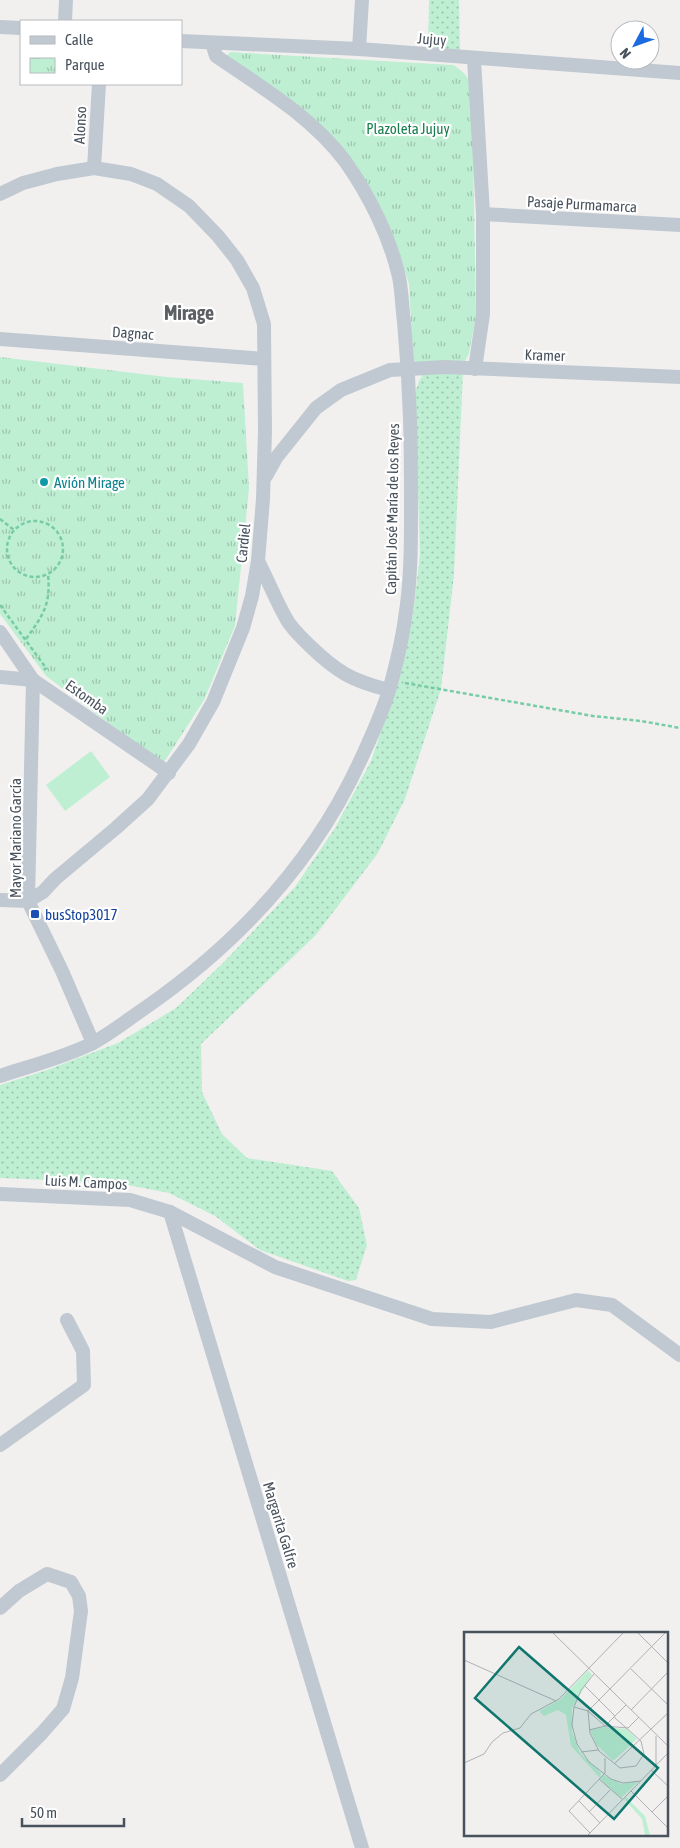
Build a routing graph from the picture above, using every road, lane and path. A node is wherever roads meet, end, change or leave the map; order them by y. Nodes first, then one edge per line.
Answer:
1 (66, 0) edge
2 (362, 0) edge
3 (65, 20) edge
4 (182, 41) edge
5 (212, 43) junction
6 (359, 50) junction
7 (474, 59) junction
8 (680, 73) edge
9 (99, 85) edge
10 (94, 168) junction
11 (0, 194) edge
12 (483, 214) junction
13 (680, 225) edge
14 (0, 339) edge
15 (264, 359) junction
16 (408, 369) junction
17 (474, 369) junction
18 (680, 377) edge
19 (263, 499) junction
20 (0, 519) edge
21 (14, 530) junction
22 (258, 561) junction
23 (48, 574) junction
24 (0, 605) edge
25 (0, 632) edge
26 (26, 639) junction
27 (0, 677) edge
28 (33, 680) junction
29 (390, 686) junction
30 (680, 728) edge
31 (169, 773) junction
32 (0, 900) edge
33 (28, 901) junction
34 (93, 1043) junction
35 (0, 1076) edge
36 (0, 1194) edge
37 (170, 1212) junction
38 (66, 1320) dead end
39 (680, 1355) edge
40 (0, 1445) edge
41 (0, 1608) edge
42 (0, 1775) edge
43 (362, 1848) edge

1 - 3 street
2 - 6 street
4 - 5 street, Jujuy
5 - 6 street, Jujuy
5 - 16 street, Capitán José María de los Reyes
6 - 7 street, Jujuy
7 - 8 street, Jujuy
7 - 12 street
9 - 10 street, Alonso
10 - 11 street, Cardiel
10 - 15 street, Cardiel
12 - 13 street, Pasaje Purmamarca
12 - 17 street
14 - 15 street, Dagnac
15 - 19 street, Cardiel
16 - 17 street, Kramer
16 - 19 street, Kramer
16 - 29 street, Capitán José María de los Reyes
17 - 18 street, Kramer
19 - 22 street, Cardiel
20 - 21 path
21 - 23 path
21 - 23 path
22 - 29 street
22 - 31 street, Cardiel
23 - 26 path
24 - 26 path
25 - 28 street, Estomba
26 - 28 path
27 - 28 street
28 - 31 street, Estomba
28 - 33 street, Mayor Mariano García
29 - 30 path
29 - 34 street, Capitán José María de los Reyes
31 - 33 street, Cardiel
32 - 33 street
33 - 34 street, Mayor Mariano García
34 - 35 street, Capitán José María de los Reyes
36 - 37 street, Luis M. Campos
37 - 39 street, Luis M. Campos
37 - 43 street, Margarita Galfre
38 - 40 street
41 - 42 street

